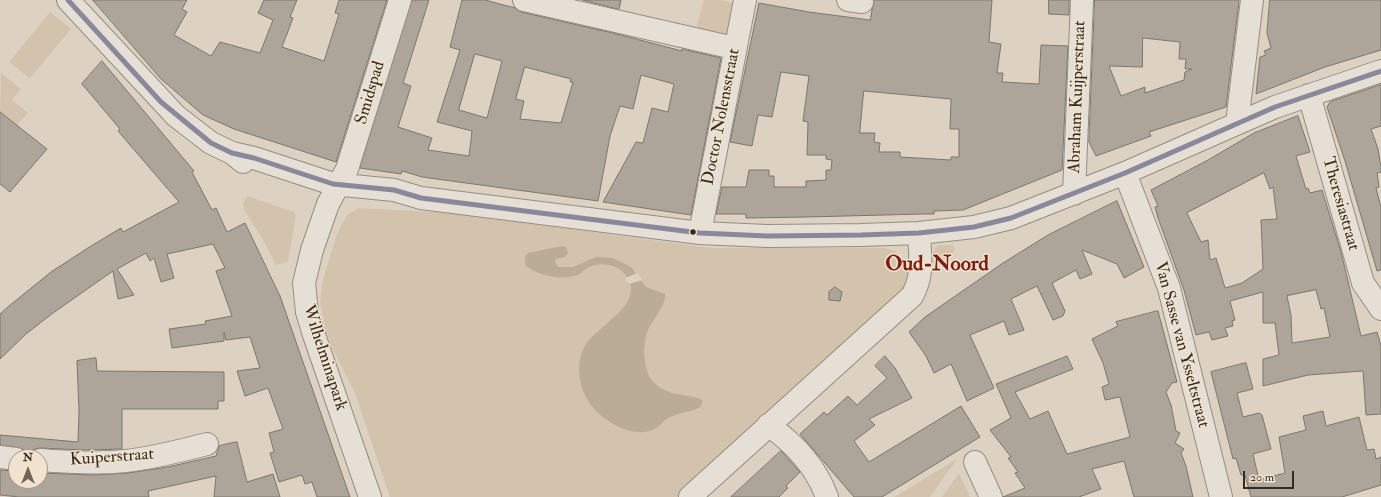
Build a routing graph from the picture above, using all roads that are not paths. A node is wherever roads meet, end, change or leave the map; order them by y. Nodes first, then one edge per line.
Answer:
1 (68, 0) edge
2 (400, 0) edge
3 (524, 0) edge
4 (745, 0) edge
5 (1082, 0) edge
6 (1252, 0) edge
7 (734, 48) junction
8 (1381, 71) edge
9 (1310, 95) junction
10 (1237, 123) junction
11 (1125, 173) junction
12 (336, 190) junction
13 (1074, 194) junction
14 (700, 233) junction
15 (918, 233) junction
16 (1381, 309) edge
17 (768, 425) junction
18 (206, 444) dead end
19 (48, 460) edge
20 (975, 462) dead end
21 (370, 497) edge
22 (690, 497) edge
23 (827, 497) edge
24 (991, 497) edge
25 (1221, 497) edge

1 - 12 street
2 - 12 street, Smidspad
3 - 7 street
4 - 7 street, Doctor Nolensstraat
5 - 13 street, Abraham Kuijperstraat
6 - 10 street
7 - 14 street, Doctor Nolensstraat
8 - 9 street
9 - 10 street
9 - 16 street, Theresiastraat
10 - 11 street
11 - 13 street
11 - 25 street, Van Sasse van Ysseltstraat
12 - 14 street
12 - 21 street, Wilhelminapark
13 - 15 street
14 - 15 street
15 - 17 street
17 - 22 street
17 - 23 street
18 - 19 street, Kuiperstraat
20 - 24 street

